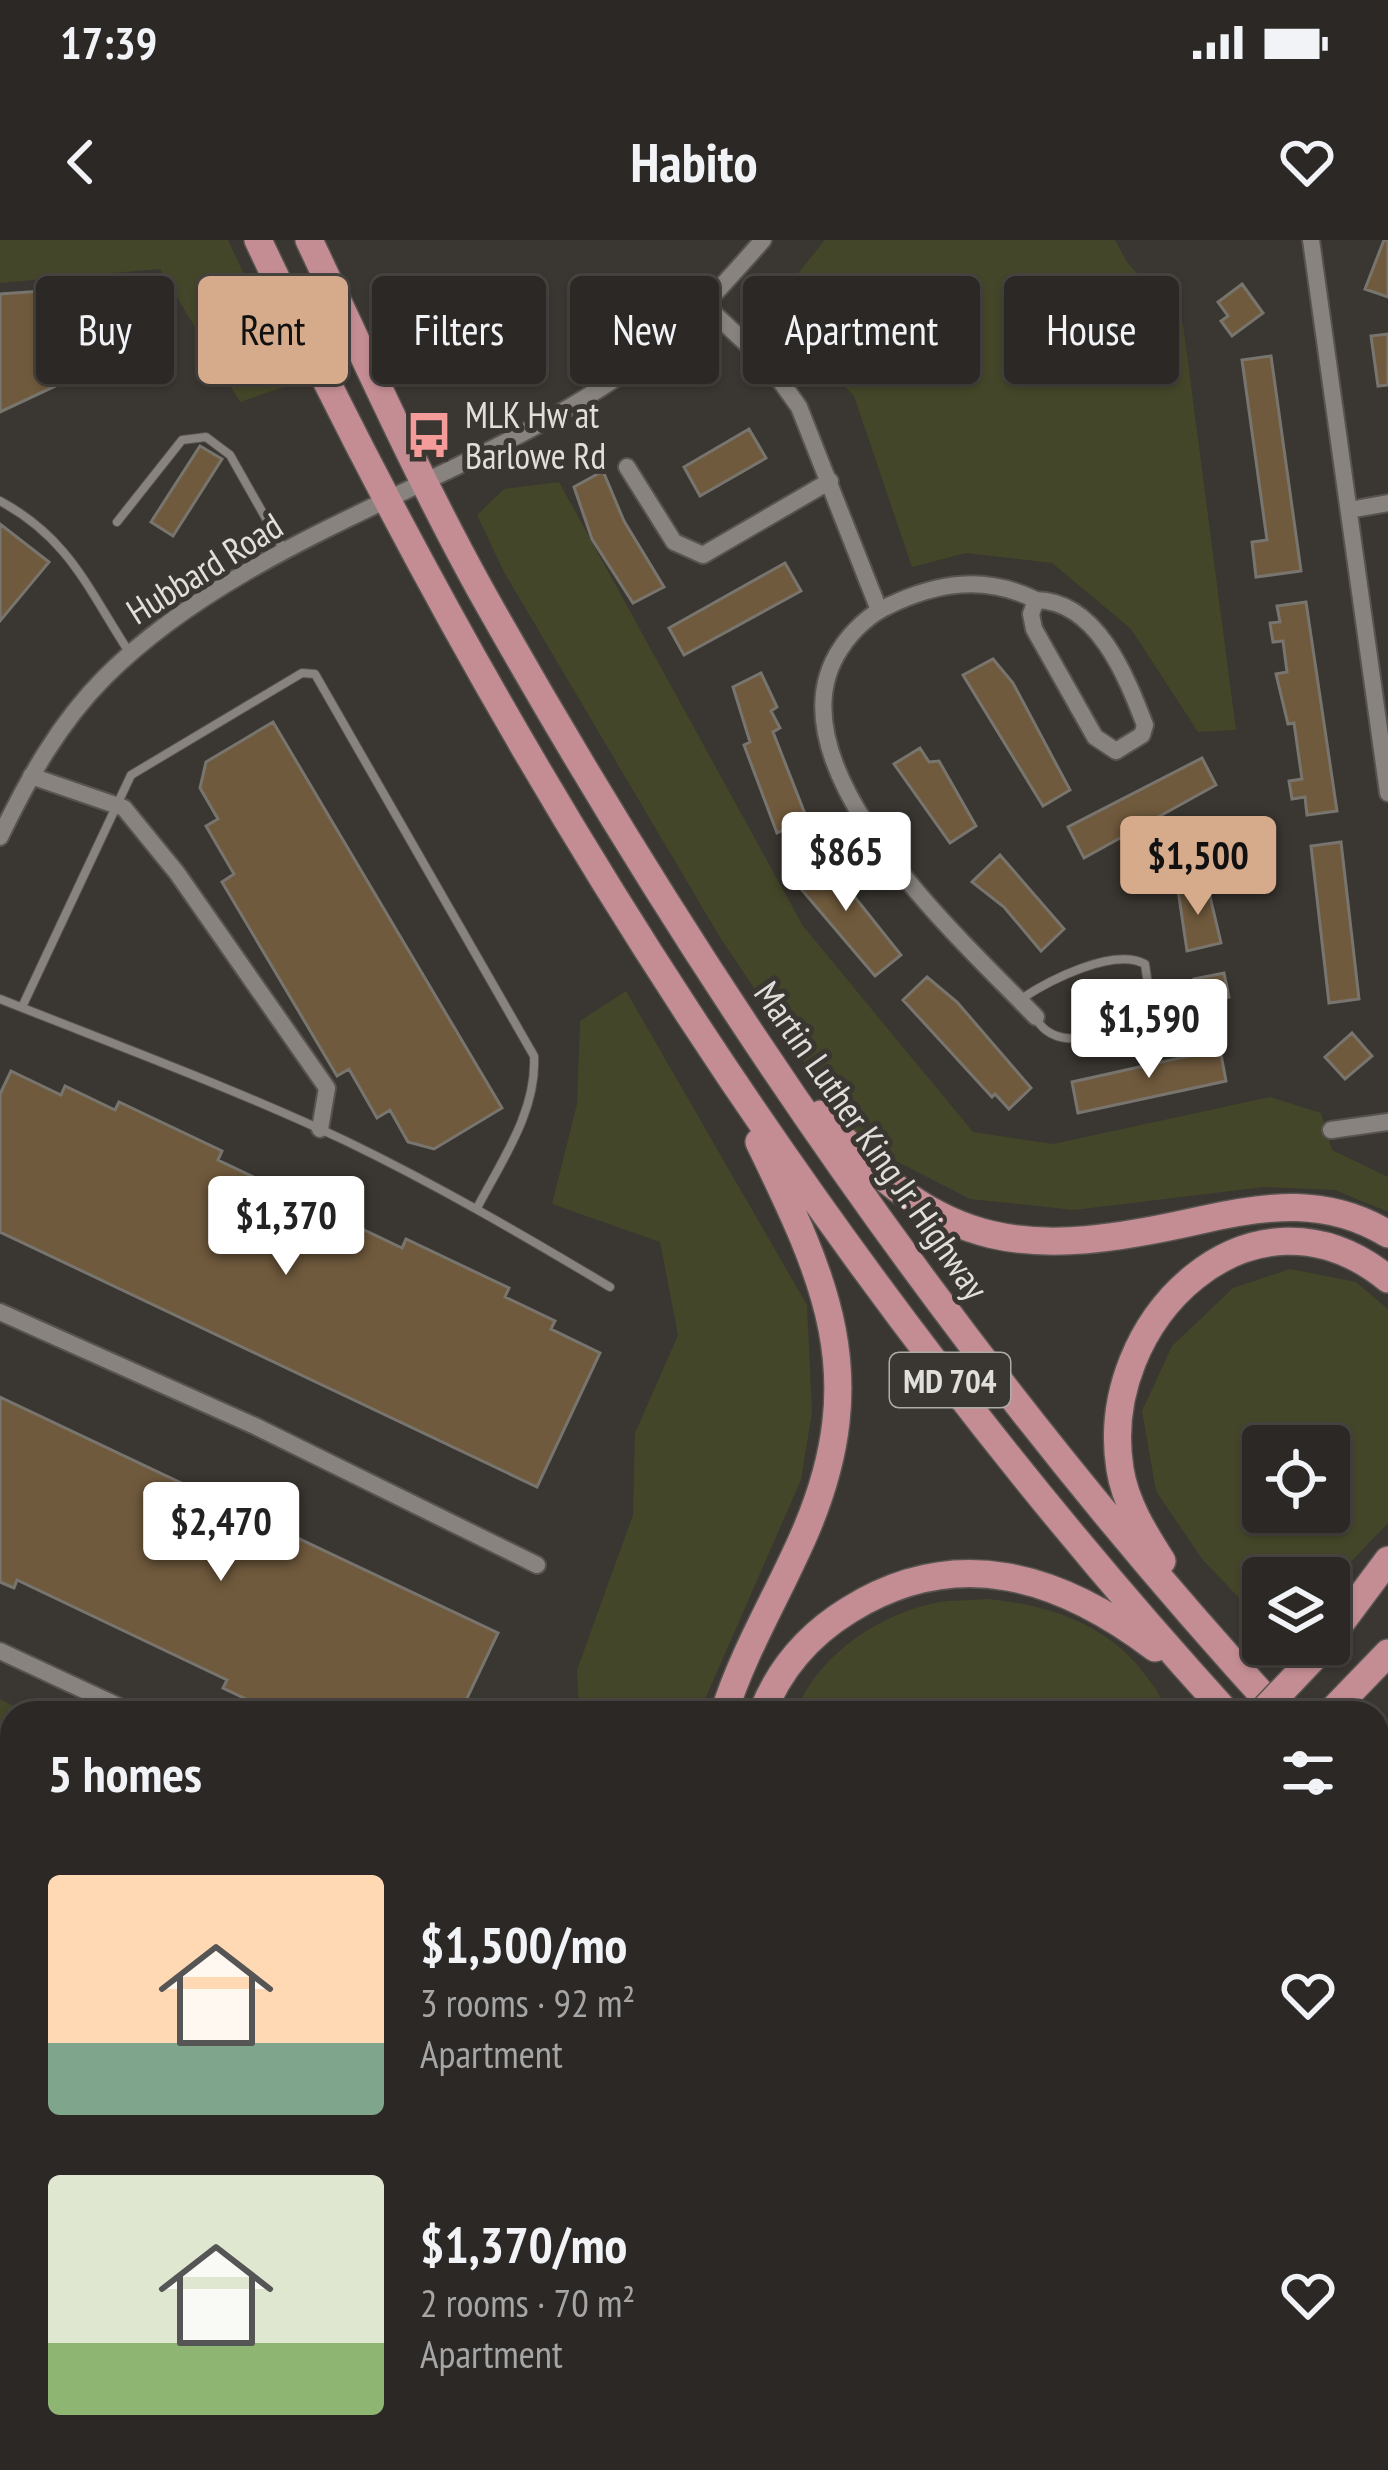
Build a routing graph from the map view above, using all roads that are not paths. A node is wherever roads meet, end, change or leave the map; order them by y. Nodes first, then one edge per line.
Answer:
1 (259, 240) edge
2 (309, 240) edge
3 (763, 240) edge
4 (1311, 240) edge
5 (719, 288) edge
6 (719, 319) edge
7 (605, 384) edge
8 (627, 466) dead end
9 (830, 481) junction
10 (424, 482) junction
11 (0, 501) edge
12 (386, 502) junction
13 (1388, 503) edge
14 (1349, 510) junction
15 (117, 522) dead end
16 (286, 554) junction
17 (1036, 600) junction
18 (880, 610) junction
19 (130, 653) junction
20 (31, 776) junction
21 (1388, 793) edge
22 (115, 805) junction
23 (0, 837) edge
24 (0, 999) edge
25 (1020, 1000) junction
26 (22, 1007) junction
27 (1036, 1017) joint
28 (756, 1039) junction
29 (724, 1068) junction
30 (1388, 1122) edge
31 (320, 1130) junction
32 (1331, 1130) dead end
33 (477, 1208) junction
34 (1388, 1234) edge
35 (1388, 1279) edge
36 (610, 1286) dead end
37 (0, 1312) edge
38 (1388, 1560) edge
39 (537, 1565) dead end
40 (1388, 1585) edge
41 (1350, 1612) edge
42 (1350, 1622) edge
43 (1209, 1638) junction
44 (0, 1651) edge
45 (1388, 1653) edge
46 (1307, 1665) edge
47 (1196, 1678) junction
48 (107, 1701) edge
49 (729, 1701) edge
50 (769, 1701) edge
51 (1216, 1701) edge
52 (1268, 1701) edge
53 (1273, 1701) edge
54 (1342, 1701) edge

1 - 12 main road, MD 704
2 - 10 main road, Martin Luther King Jr. Highway / MD 704
3 - 5 street, Hubbard Road
4 - 14 street
6 - 9 street
7 - 10 street, Hubbard Road
8 - 9 street
9 - 18 street
10 - 12 street, Hubbard Road
10 - 28 main road, Martin Luther King Jr. Highway / MD 704
11 - 19 lane
12 - 16 street, Hubbard Road
12 - 29 main road, MD 704
13 - 14 street
14 - 21 street
15 - 16 lane
16 - 19 street, Hubbard Road
17 - 17 street
17 - 18 street
18 - 25 street
19 - 20 street, Hubbard Road
20 - 22 street
20 - 23 street, Hubbard Road
22 - 26 lane
22 - 31 street
22 - 33 lane
24 - 26 lane
25 - 27 street
25 - 27 lane
26 - 31 lane
28 - 34 main road
28 - 43 main road, Martin Luther King Jr. Highway / MD 704
29 - 47 main road, MD 704
29 - 49 main road
30 - 32 street
31 - 33 lane
33 - 36 lane
35 - 43 main road
37 - 39 street
38 - 41 main road
40 - 42 main road
43 - 52 main road, Martin Luther King Jr. Highway / MD 704
44 - 48 street
45 - 54 main road
46 - 53 main road, bridge
47 - 50 main road
47 - 51 main road, MD 704

